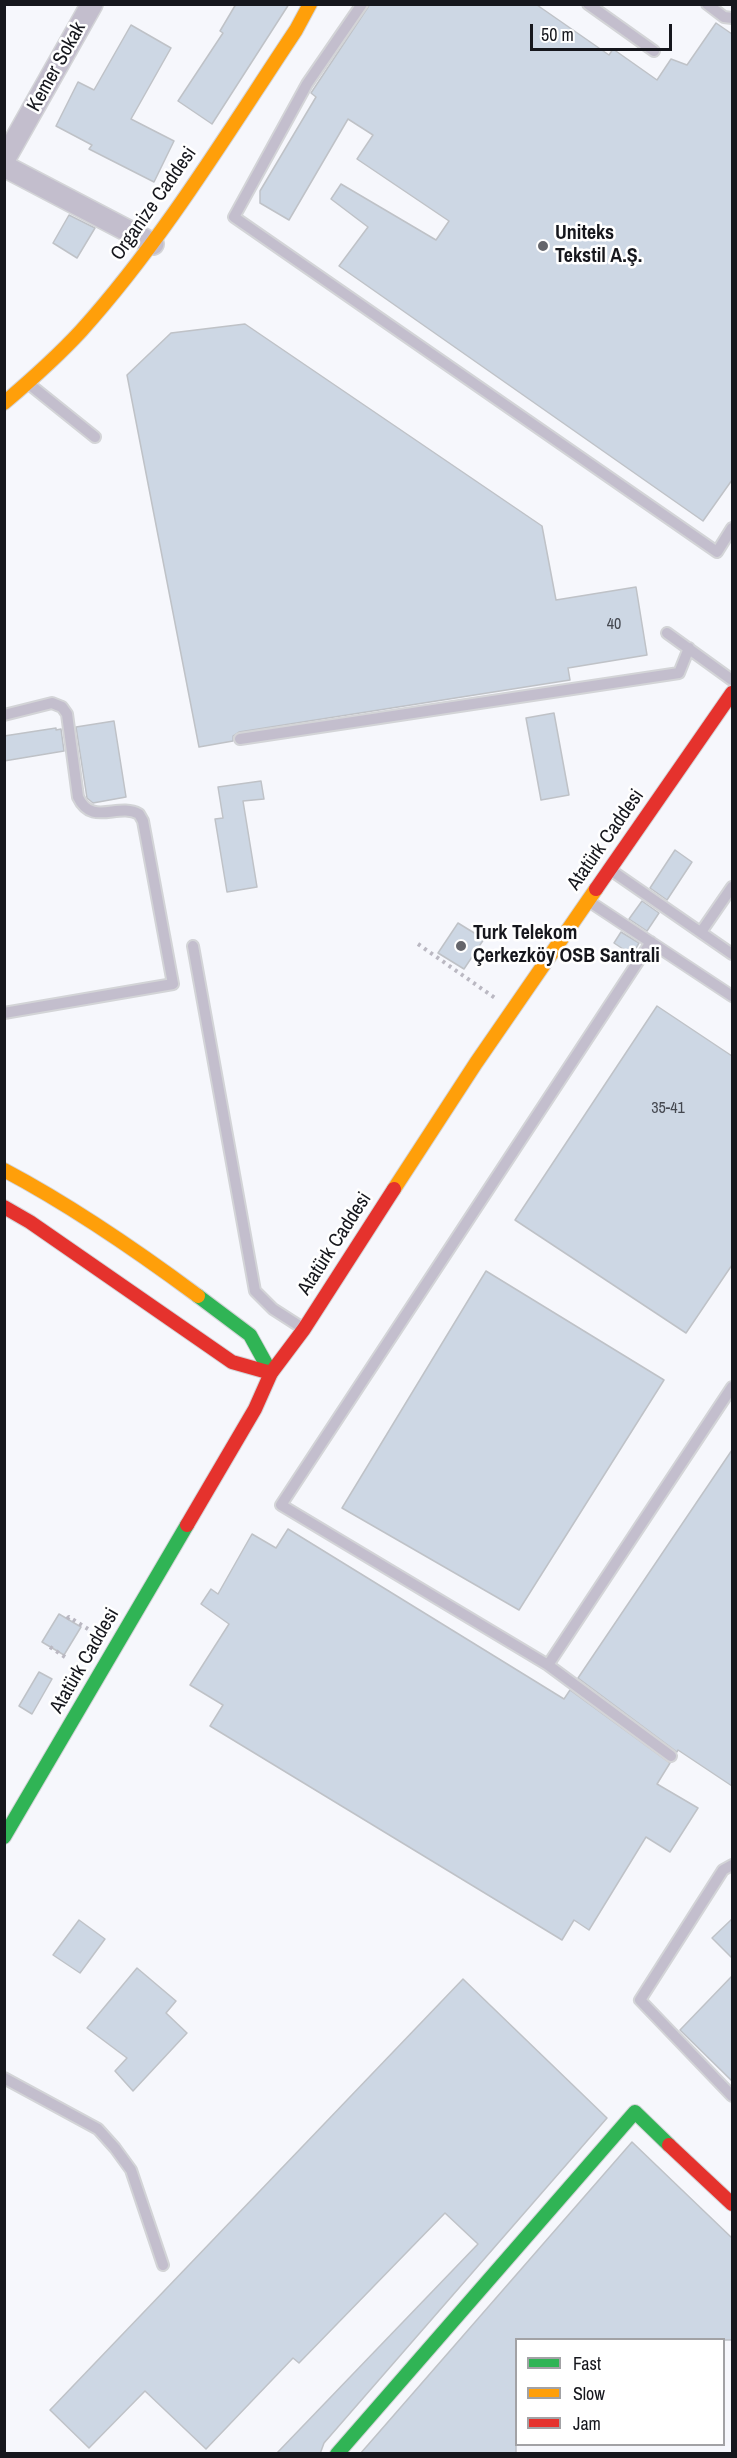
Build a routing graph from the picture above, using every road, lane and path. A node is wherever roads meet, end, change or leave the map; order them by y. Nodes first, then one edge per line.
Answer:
1 (92, 4) edge
2 (362, 4) edge
3 (588, 4) edge
4 (707, 4) edge
5 (310, 5) edge
6 (732, 18) edge
7 (654, 51) dead end
8 (4, 160) edge
9 (4, 166) edge
10 (153, 244) junction
11 (29, 384) junction
12 (4, 403) edge
13 (95, 437) dead end
14 (732, 528) edge
15 (667, 633) dead end
16 (689, 648) junction
17 (732, 680) edge
18 (732, 693) edge
19 (4, 715) edge
20 (240, 739) dead end
21 (609, 869) junction
22 (732, 887) edge
23 (587, 900) junction
24 (701, 932) junction
25 (651, 942) junction
26 (418, 944) dead end
27 (193, 946) dead end
28 (732, 954) edge
29 (732, 996) edge
30 (496, 998) dead end
31 (4, 1012) edge
32 (4, 1170) edge
33 (4, 1208) edge
34 (304, 1329) junction
35 (271, 1373) junction
36 (732, 1387) edge
37 (67, 1619) dead end
38 (88, 1629) dead end
39 (50, 1647) dead end
40 (68, 1659) dead end
41 (548, 1665) junction
42 (670, 1756) dead end
43 (4, 1837) edge
44 (732, 1865) edge
45 (4, 2078) edge
46 (732, 2096) edge
47 (732, 2204) edge
48 (163, 2265) dead end
49 (337, 2454) edge

1 - 8 street, Kemer Sokak
2 - 14 lane
3 - 7 lane
4 - 6 lane
5 - 10 street, Organize Caddesi
9 - 10 street
10 - 11 street, Organize Caddesi
11 - 12 street, Organize Caddesi
11 - 13 lane
15 - 16 lane
16 - 17 lane
16 - 20 lane
18 - 21 street, Atatürk Caddesi
19 - 31 lane
21 - 23 street, Atatürk Caddesi
21 - 24 lane
22 - 24 lane
23 - 25 lane
23 - 34 street, Atatürk Caddesi
24 - 28 lane
25 - 29 lane
25 - 41 lane
26 - 30 path
27 - 34 lane
32 - 35 street
33 - 35 street
34 - 35 street, Atatürk Caddesi
35 - 43 street, Atatürk Caddesi
36 - 41 lane
37 - 38 path
39 - 40 path
41 - 42 lane
44 - 46 lane
45 - 48 lane
47 - 49 street

